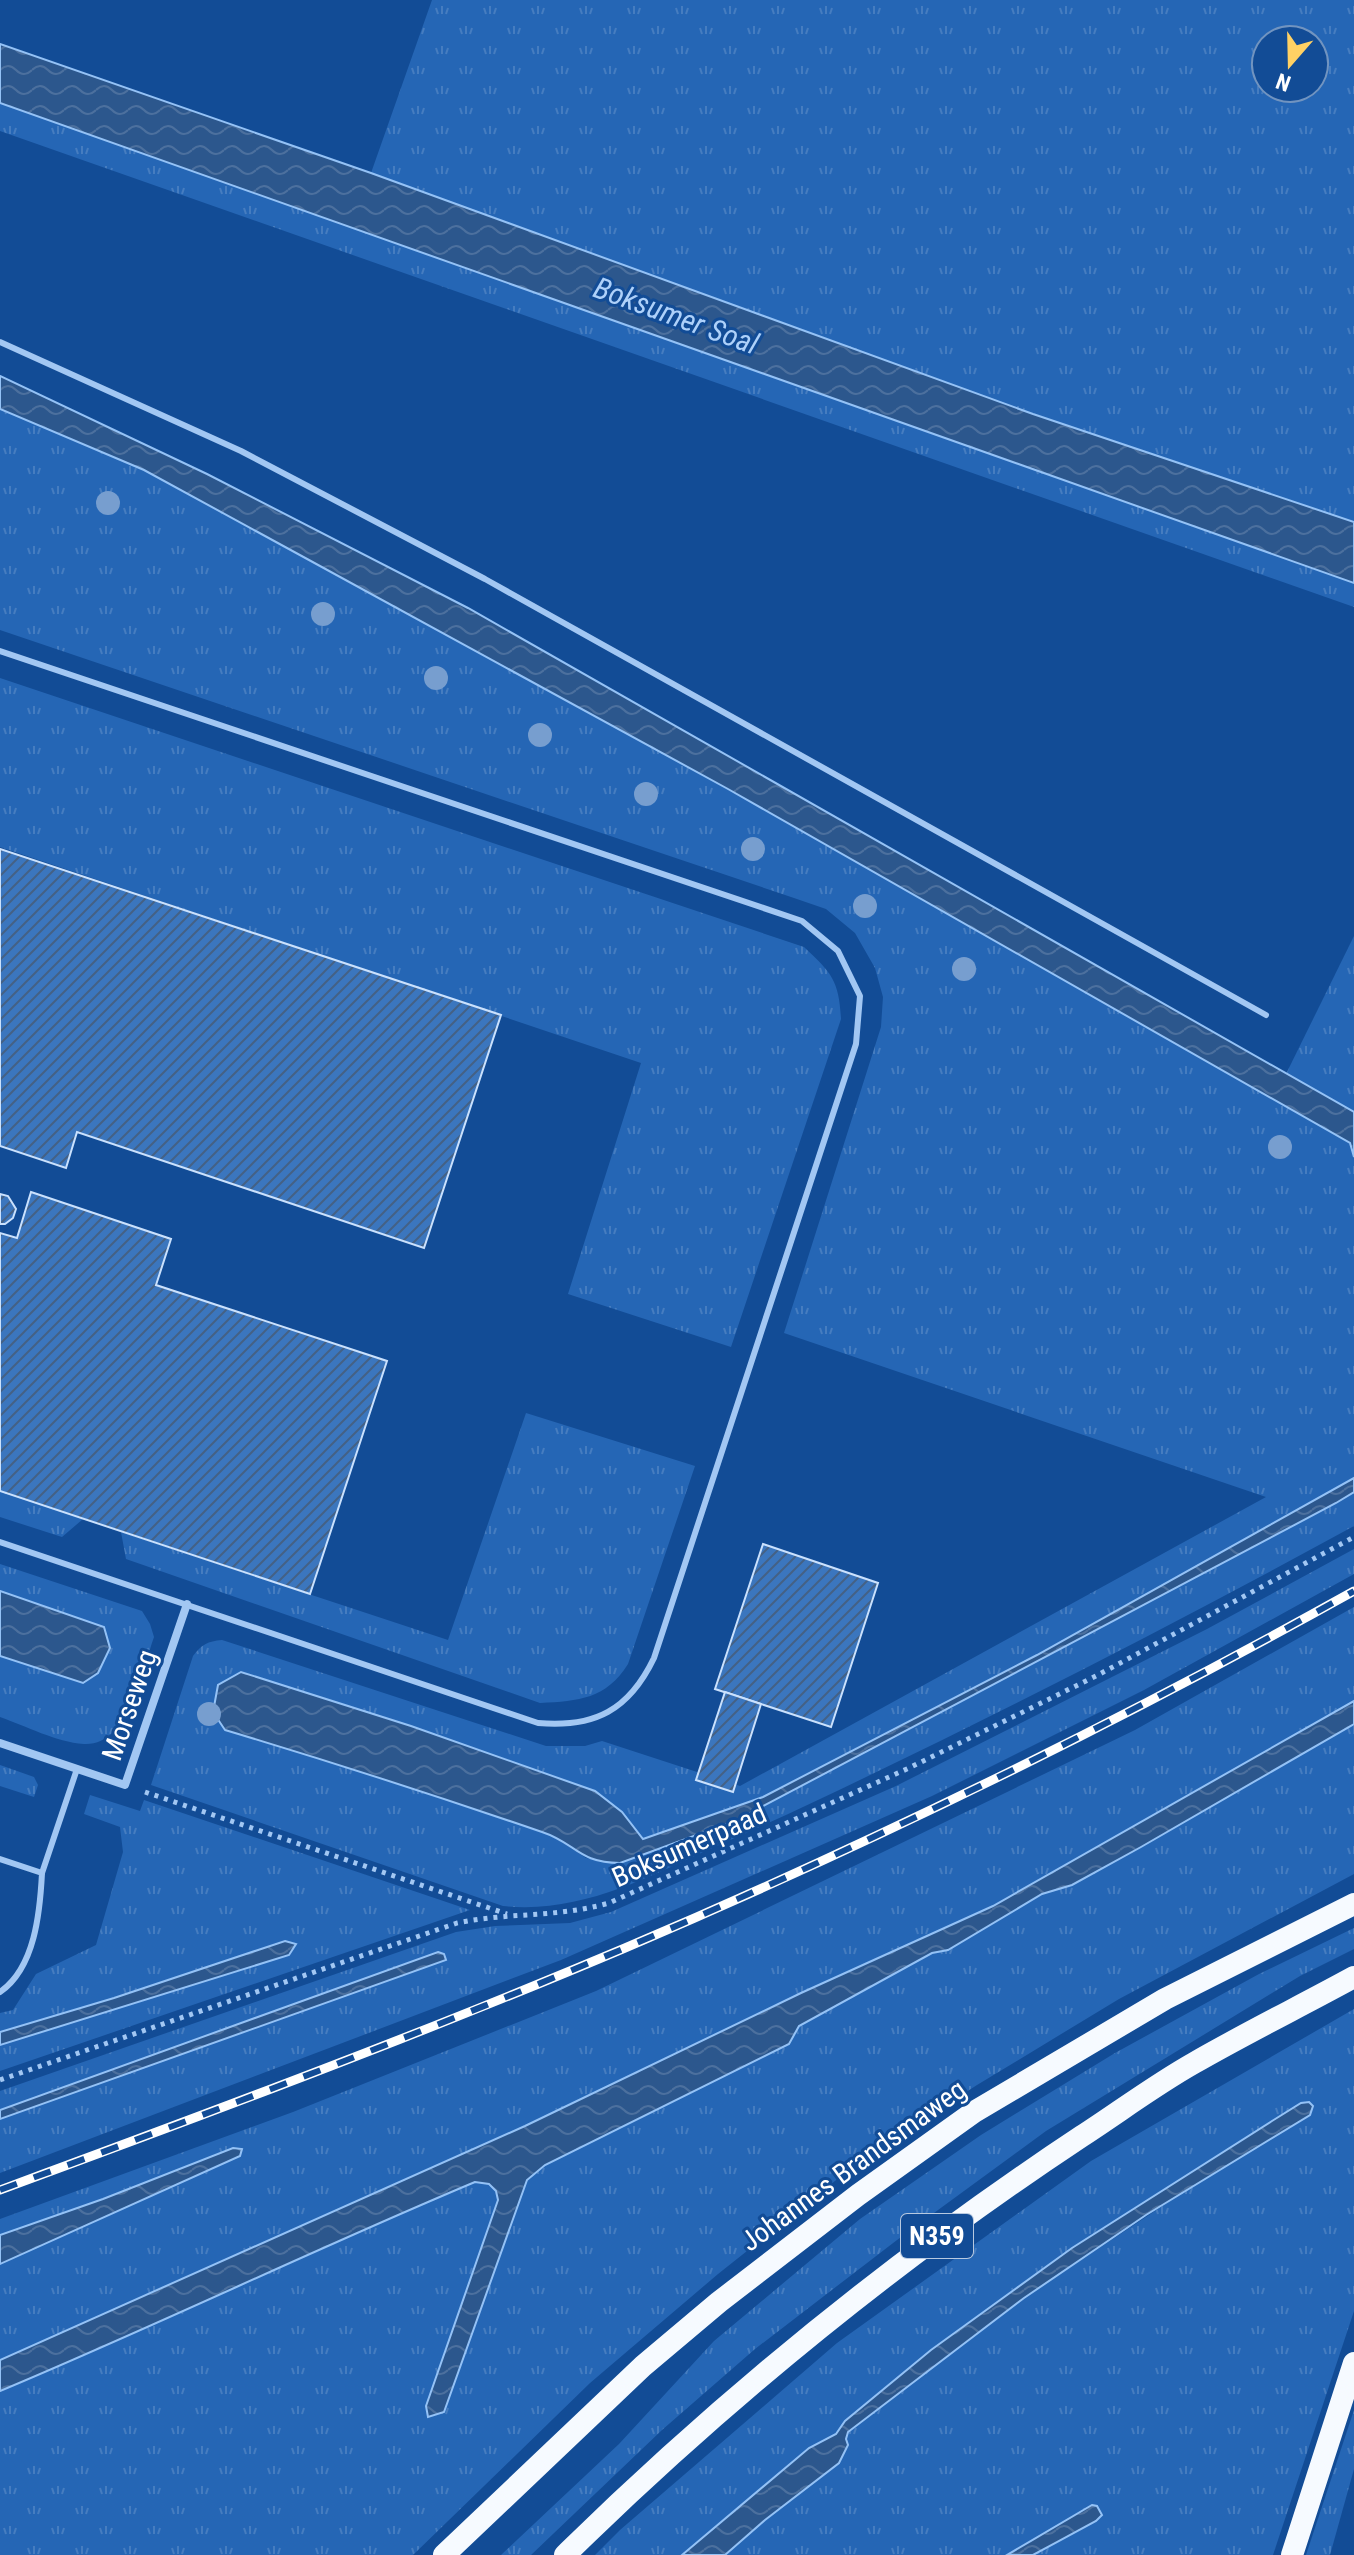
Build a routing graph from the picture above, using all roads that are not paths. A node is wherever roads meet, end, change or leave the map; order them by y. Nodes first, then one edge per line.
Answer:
1 (0, 342) edge
2 (0, 651) edge
3 (1266, 1015) dead end
4 (0, 1542) edge
5 (187, 1604) junction
6 (0, 1743) edge
7 (77, 1769) junction
8 (0, 1859) edge
9 (42, 1873) junction
10 (1354, 1904) edge
11 (1354, 1977) edge
12 (0, 1992) edge
13 (1354, 2363) edge
14 (444, 2555) edge
15 (565, 2555) edge
16 (1292, 2555) edge

1 - 3 lane
2 - 5 lane
4 - 5 lane
5 - 7 street, Morseweg
6 - 7 street, Morseweg
7 - 9 lane
8 - 9 lane
9 - 12 lane
10 - 14 highway, Johannes Brandsmaweg / N359
11 - 15 highway, N359
13 - 16 highway

